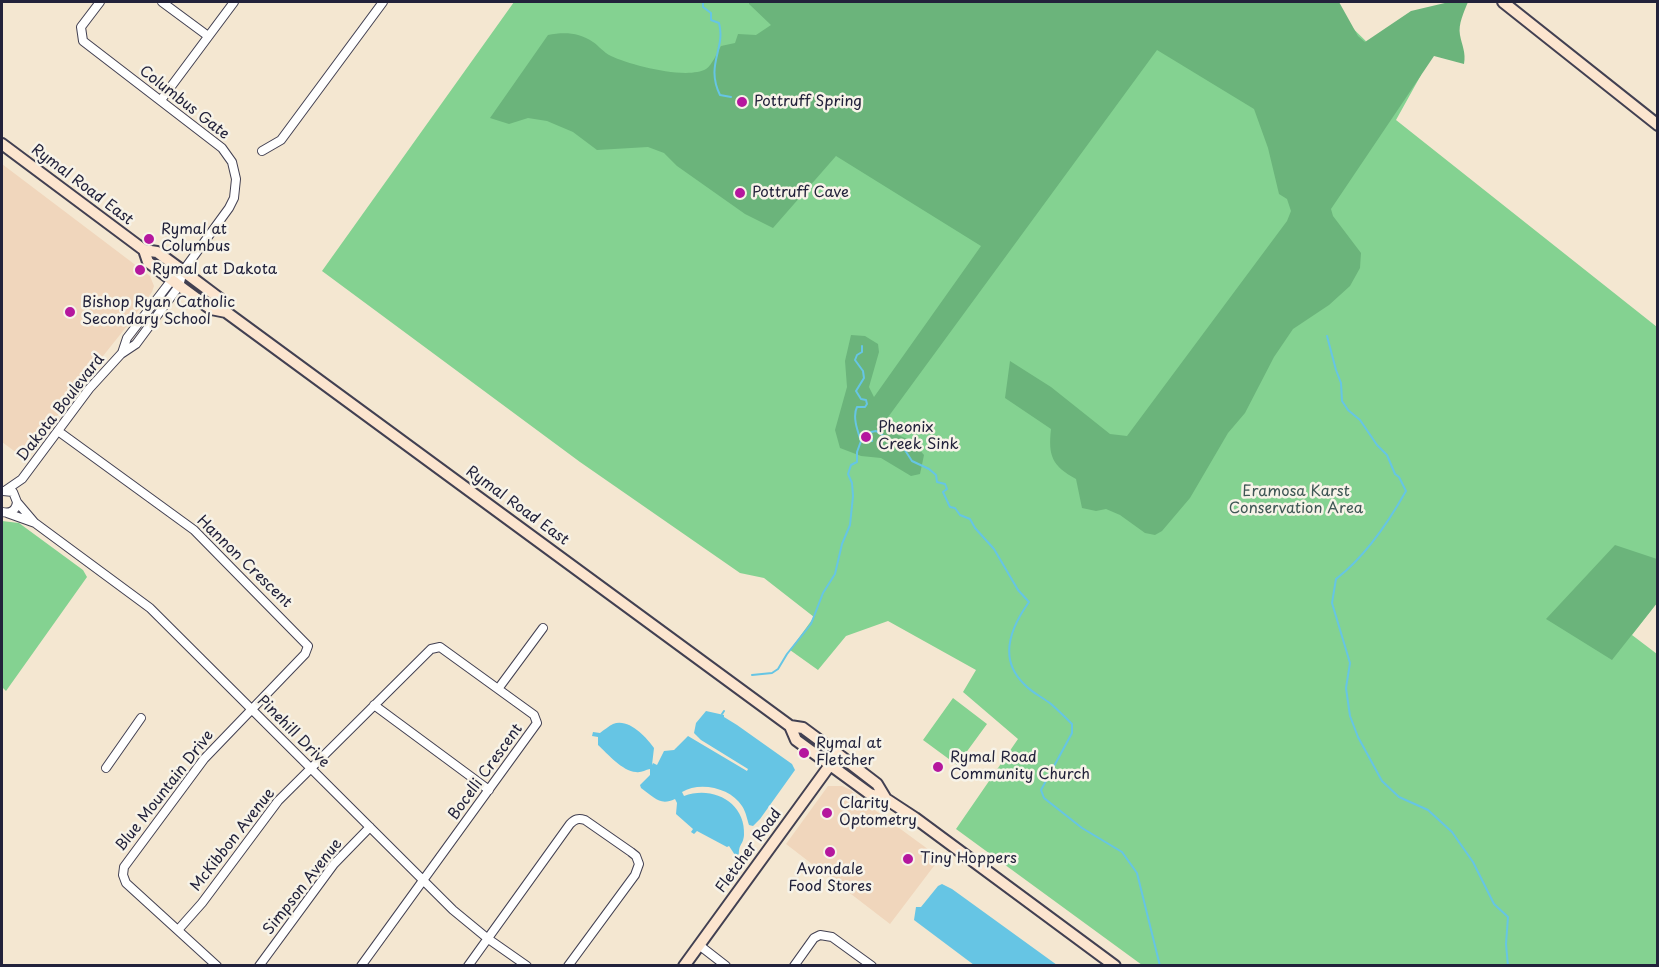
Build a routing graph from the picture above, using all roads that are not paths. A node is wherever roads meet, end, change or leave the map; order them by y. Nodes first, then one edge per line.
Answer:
1 (100, 2) edge
2 (162, 2) edge
3 (234, 2) edge
4 (383, 2) edge
5 (1503, 2) edge
6 (208, 36) junction
7 (162, 100) junction
8 (1657, 125) edge
9 (2, 144) edge
10 (262, 151) dead end
11 (144, 250) junction
12 (183, 271) junction
13 (175, 282) junction
14 (226, 312) junction
15 (58, 430) junction
16 (22, 479) junction
17 (4, 491) edge
18 (17, 500) junction
19 (4, 512) edge
20 (35, 523) junction
21 (543, 628) dead end
22 (498, 689) junction
23 (374, 705) junction
24 (251, 710) junction
25 (141, 718) dead end
26 (790, 726) junction
27 (838, 754) junction
28 (831, 765) junction
29 (106, 768) dead end
30 (311, 769) junction
31 (489, 790) junction
32 (886, 799) junction
33 (370, 827) junction
34 (423, 880) junction
35 (178, 930) junction
36 (487, 938) junction
37 (699, 945) junction
38 (217, 966) edge
39 (259, 966) edge
40 (361, 966) edge
41 (468, 966) edge
42 (527, 966) edge
43 (568, 966) edge
44 (684, 966) edge
45 (726, 966) edge
46 (794, 966) edge
47 (872, 966) edge
48 (1115, 966) edge

1 - 7 street, Columbus Gate
2 - 6 street
3 - 6 street
4 - 10 street
5 - 8 main road
6 - 7 street
7 - 12 street, Columbus Gate
9 - 11 main road, Rymal Road East
11 - 12 main road, Rymal Road East
11 - 13 main road, Rymal Road East
12 - 13 street, Dakota Boulevard
12 - 14 main road, Rymal Road East
13 - 14 main road, Rymal Road East
13 - 15 street, Dakota Boulevard
14 - 26 main road, Rymal Road East
15 - 16 street, Dakota Boulevard
15 - 24 street, Hannon Crescent
16 - 17 street, Dakota Boulevard
16 - 18 street, Dakota Boulevard
17 - 18 street, Pinehill Drive
18 - 19 street
18 - 20 street, Pinehill Drive
19 - 20 street, Pinehill Drive
20 - 24 street, Pinehill Drive
21 - 22 street
22 - 23 street, Bocelli Crescent
22 - 31 street, Bocelli Crescent
23 - 30 street, Bocelli Crescent
23 - 31 street
24 - 30 street, Pinehill Drive
24 - 35 street, Blue Mountain Drive
25 - 29 street
26 - 27 main road, Rymal Road East
26 - 28 main road, Rymal Road East
27 - 28 main road, Fletcher Road
27 - 32 main road, Rymal Road East
28 - 32 main road, Rymal Road East
28 - 37 main road, Fletcher Road
30 - 33 street, Pinehill Drive
30 - 35 street, McKibbon Avenue
31 - 34 street, Bocelli Crescent
32 - 48 main road, Rymal Road East
33 - 34 street, Pinehill Drive
33 - 39 street, Simpson Avenue
34 - 36 street, Pinehill Drive
34 - 40 street, Bocelli Crescent
35 - 38 street, Blue Mountain Drive
36 - 41 street
36 - 42 street, Pinehill Drive
36 - 43 street
37 - 44 main road, Fletcher Road
37 - 45 street
46 - 47 street

